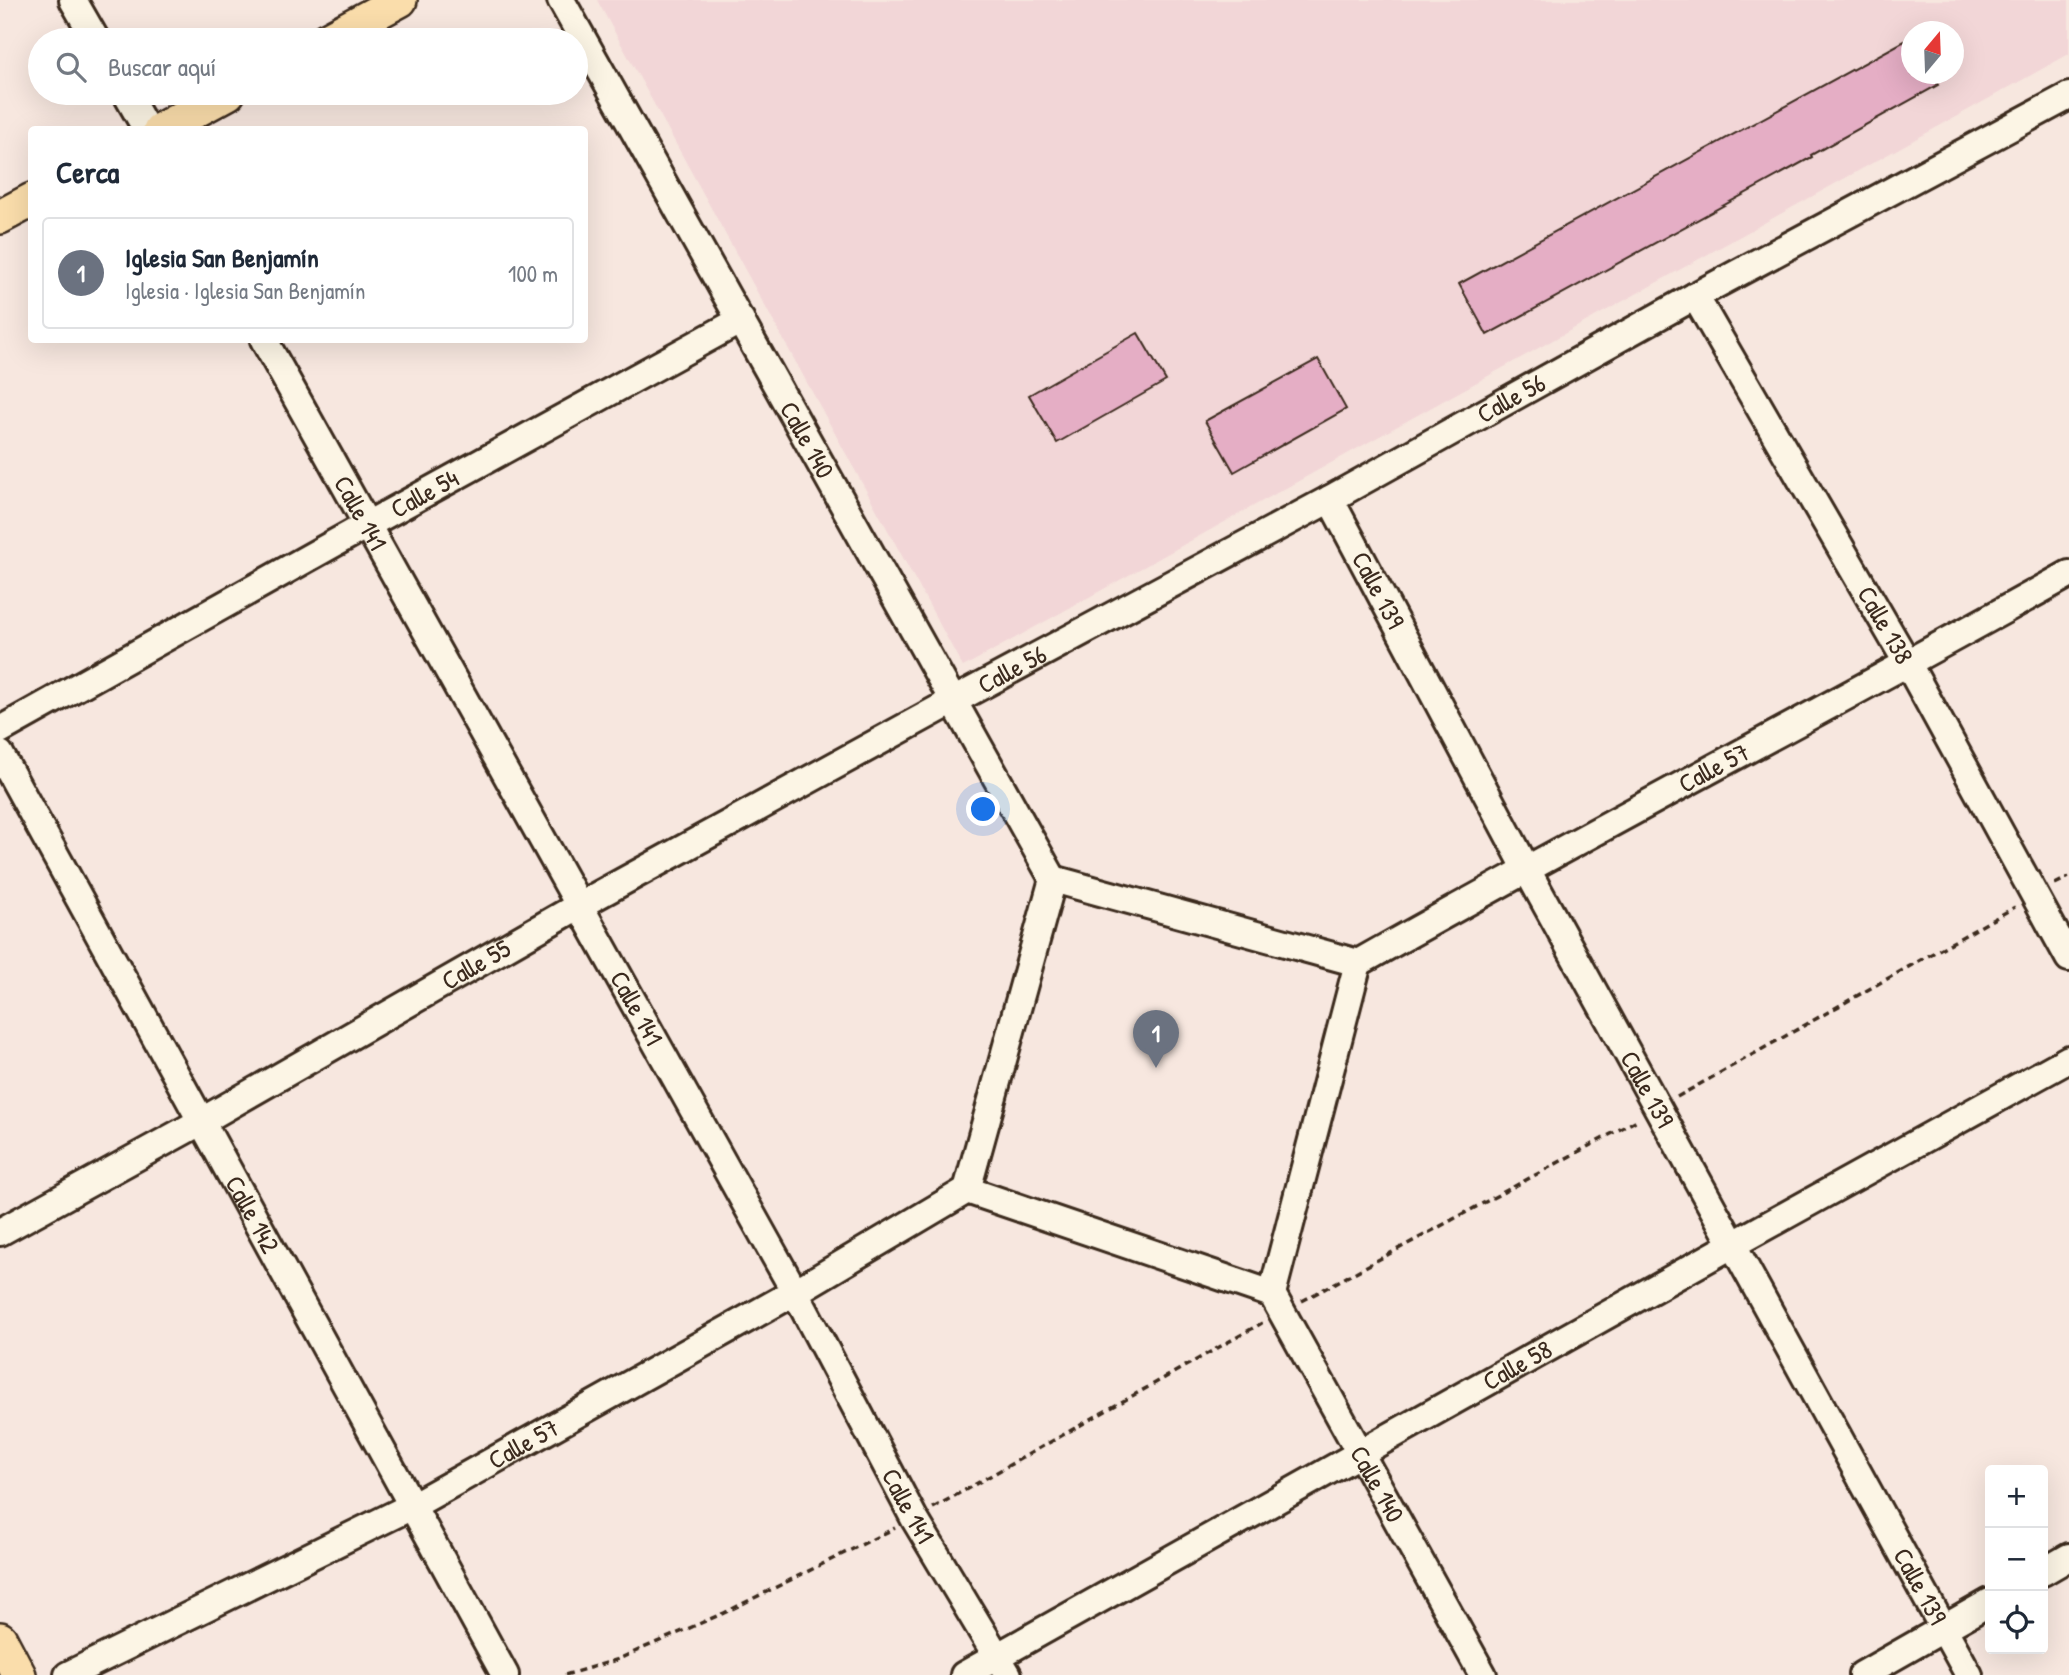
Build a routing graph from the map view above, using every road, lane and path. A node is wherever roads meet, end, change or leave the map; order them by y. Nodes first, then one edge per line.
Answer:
1 (73, 0) edge
2 (400, 0) edge
3 (561, 0) edge
4 (89, 28) edge
5 (348, 28) edge
6 (577, 28) edge
7 (588, 48) edge
8 (2069, 96) edge
9 (133, 105) edge
10 (206, 105) edge
11 (145, 126) edge
12 (167, 126) edge
13 (28, 202) edge
14 (0, 217) edge
15 (1695, 296) junction
16 (741, 320) junction
17 (266, 343) edge
18 (1330, 499) junction
19 (367, 525) junction
20 (2069, 574) edge
21 (1908, 664) junction
22 (953, 701) junction
23 (0, 730) edge
24 (0, 754) edge
25 (1526, 868) junction
26 (2069, 877) edge
27 (1053, 879) junction
28 (2034, 896) junction
29 (580, 905) junction
30 (2069, 958) edge
31 (1358, 963) junction
32 (2069, 1059) edge
33 (1658, 1108) junction
34 (202, 1121) junction
35 (967, 1190) junction
36 (0, 1232) edge
37 (1732, 1245) junction
38 (795, 1292) junction
39 (1277, 1302) junction
40 (1360, 1454) junction
41 (412, 1506) junction
42 (914, 1518) junction
43 (2069, 1558) edge
44 (2048, 1569) edge
45 (1985, 1605) edge
46 (1942, 1629) junction
47 (0, 1639) edge
48 (1003, 1666) edge
49 (19, 1675) edge
50 (68, 1675) edge
51 (505, 1675) edge
52 (565, 1675) edge
53 (964, 1675) edge
54 (1483, 1675) edge
55 (1862, 1675) edge
56 (1969, 1675) edge

1 - 4 street
2 - 5 main road
3 - 6 street, Calle 140
7 - 16 street, Calle 140
8 - 15 street, Calle 56
9 - 11 street
10 - 12 main road
13 - 14 main road
15 - 18 street, Calle 56
15 - 21 street, Calle 138
16 - 19 street, Calle 54
16 - 22 street, Calle 140
17 - 19 street, Calle 141
18 - 22 street, Calle 56
18 - 25 street, Calle 139
19 - 23 street, Calle 54
19 - 29 street, Calle 141
20 - 21 street, Calle 57
21 - 25 street, Calle 57
21 - 28 street, Calle 138
22 - 27 street, Calle 140
22 - 29 street, Calle 55
24 - 34 street, Calle 142
25 - 31 street, Calle 57
25 - 33 street, Calle 139
26 - 28 path
27 - 31 street
27 - 35 street
28 - 30 street, Calle 138
28 - 33 path
29 - 34 street, Calle 55
29 - 38 street, Calle 141
31 - 39 street
32 - 37 street, Calle 58
33 - 37 street, Calle 139
33 - 39 path
34 - 36 street, Calle 55
34 - 41 street, Calle 142
35 - 38 street, Calle 57
35 - 39 street
37 - 40 street, Calle 58
37 - 46 street, Calle 139
38 - 41 street, Calle 57
38 - 42 street, Calle 141
39 - 40 street, Calle 140
39 - 42 path
40 - 48 street, Calle 58
40 - 54 street, Calle 140
41 - 50 street, Calle 57
41 - 51 street, Calle 142
42 - 48 street, Calle 141
42 - 52 path
43 - 44 street
45 - 46 street
46 - 55 street
46 - 56 street, Calle 139
47 - 49 main road
48 - 53 street, Calle 58

